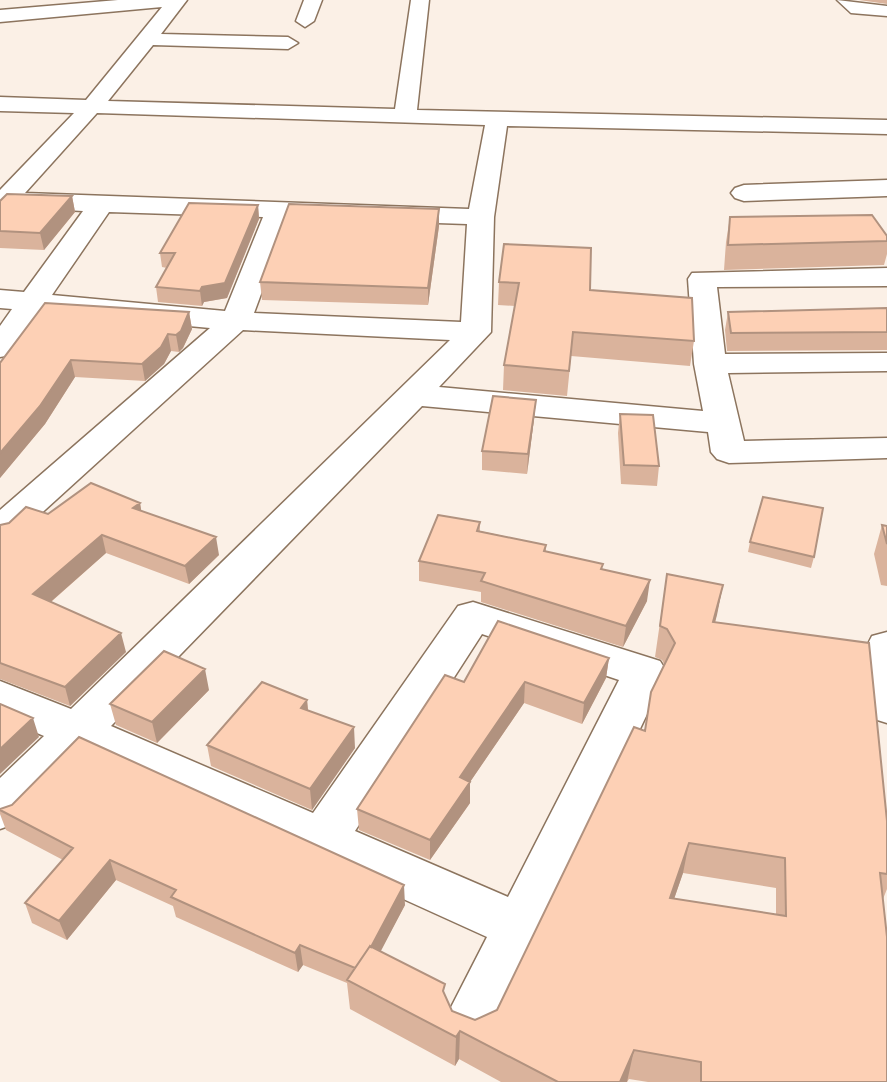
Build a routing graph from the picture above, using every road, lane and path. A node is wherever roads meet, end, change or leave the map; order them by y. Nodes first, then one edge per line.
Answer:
1 (177, 0) edge
2 (313, 0) edge
3 (420, 0) edge
4 (846, 0) edge
5 (887, 11) edge
6 (0, 16) edge
7 (305, 22) dead end
8 (149, 39) junction
9 (288, 43) dead end
10 (0, 104) edge
11 (92, 107) junction
12 (405, 117) junction
13 (497, 120) junction
14 (887, 127) edge
15 (887, 188) edge
16 (744, 193) dead end
17 (2, 202) edge
18 (101, 204) junction
19 (279, 209) junction
20 (481, 217) junction
21 (887, 276) edge
22 (0, 299) edge
23 (34, 302) junction
24 (236, 321) junction
25 (476, 332) junction
26 (0, 348) edge
27 (887, 362) edge
28 (710, 364) junction
29 (414, 396) junction
30 (722, 423) junction
31 (887, 448) edge
32 (15, 501) edge
33 (0, 530) edge
34 (887, 647) edge
35 (0, 698) edge
36 (887, 706) edge
37 (77, 731) junction
38 (0, 809) edge
39 (322, 840) junction
40 (520, 927) junction
41 (473, 1018) edge

1 - 6 street
1 - 8 street
2 - 7 street
3 - 12 street
4 - 5 street
8 - 9 street
8 - 11 street
10 - 11 street
11 - 12 street
11 - 17 street
12 - 13 street
13 - 14 street
13 - 20 street
15 - 16 street
17 - 18 street
18 - 19 street
18 - 23 street
19 - 20 street
19 - 24 street
20 - 25 street
21 - 28 street
22 - 23 street
23 - 24 street
23 - 26 street
24 - 25 street
24 - 32 street
25 - 29 street
27 - 28 street
28 - 30 street
29 - 30 street
29 - 37 street
30 - 31 street
32 - 33 street
34 - 36 street
35 - 37 street
37 - 38 street
37 - 39 street
39 - 40 street
39 - 40 street
40 - 41 street

